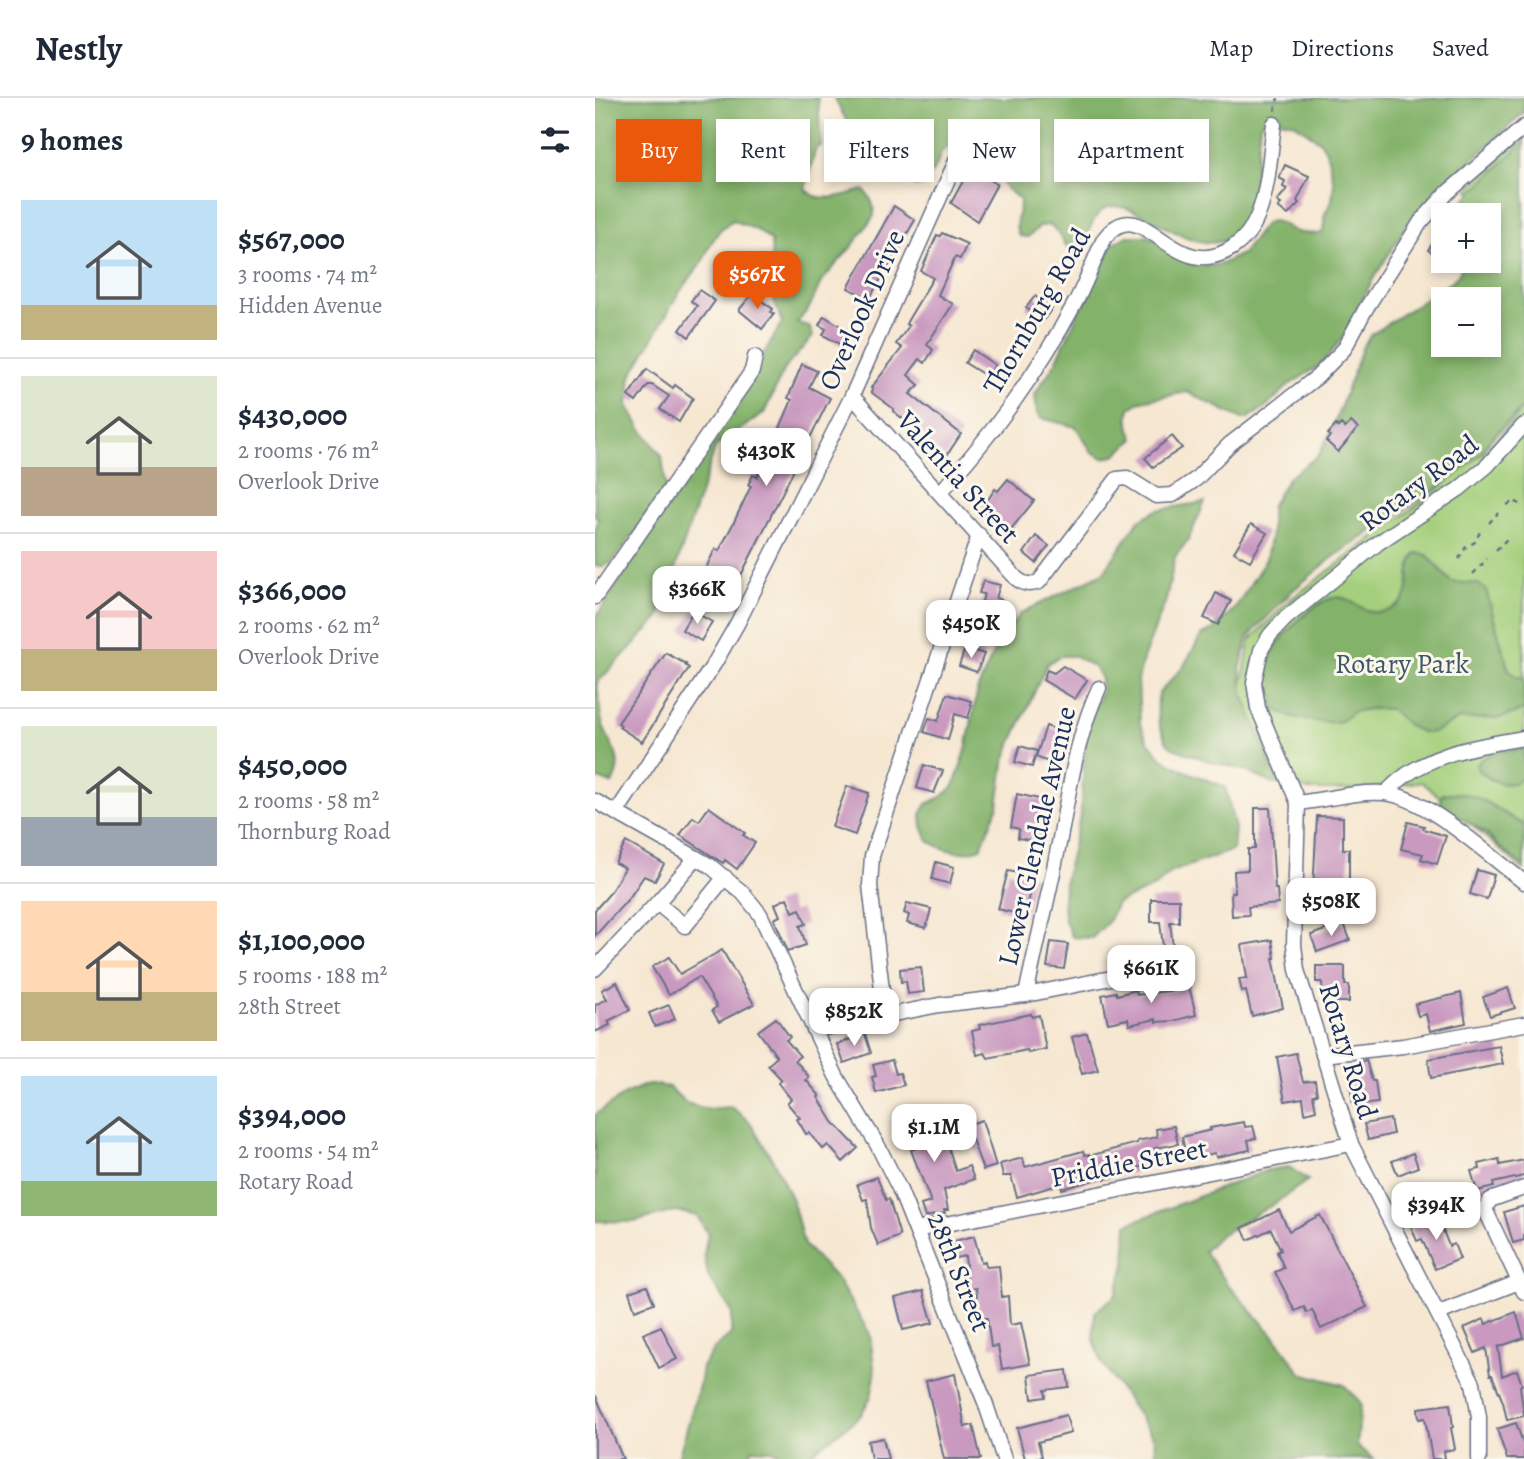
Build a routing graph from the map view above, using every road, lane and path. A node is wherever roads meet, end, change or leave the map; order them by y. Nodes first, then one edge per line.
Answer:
1 (1274, 124) dead end
2 (1524, 127) edge
3 (948, 179) edge
4 (755, 357) dead end
5 (852, 396) junction
6 (1524, 425) edge
7 (940, 493) junction
8 (1507, 505) dead end
9 (1522, 505) dead end
10 (1498, 513) dead end
11 (1489, 523) dead end
12 (1480, 532) dead end
13 (979, 535) junction
14 (1510, 536) dead end
15 (1496, 550) dead end
16 (1459, 559) dead end
17 (1487, 559) dead end
18 (1473, 574) dead end
19 (595, 597) edge
20 (1099, 688) dead end
21 (1524, 738) edge
22 (1386, 793) junction
23 (595, 802) edge
24 (1298, 803) junction
25 (616, 813) junction
26 (696, 858) junction
27 (725, 877) junction
28 (1524, 882) edge
29 (657, 903) junction
30 (1181, 964) dead end
31 (595, 969) edge
32 (1026, 995) junction
33 (885, 1016) junction
34 (1524, 1024) edge
35 (814, 1030) junction
36 (1323, 1055) junction
37 (1351, 1144) junction
38 (1524, 1188) edge
39 (916, 1230) junction
40 (1521, 1287) edge
41 (1439, 1313) junction
42 (1004, 1459) edge
43 (1479, 1459) edge

1 - 7 street, Thornburg Road
2 - 13 street, Valentia Street
3 - 5 street, Overlook Drive
4 - 19 street
5 - 7 street, Valentia Street
5 - 25 street, Overlook Drive
6 - 24 street, Rotary Road
7 - 13 street, Valentia Street
8 - 9 path
10 - 11 path
12 - 16 path
13 - 33 street
14 - 15 path
17 - 18 path
20 - 32 street, Lower Glendale Avenue
21 - 22 street
22 - 24 street
22 - 28 street
23 - 25 street, 28th Street
24 - 36 street, Rotary Road
25 - 26 street, 28th Street
26 - 27 street, 28th Street
26 - 29 street
27 - 29 street
27 - 35 street, 28th Street
29 - 31 street
30 - 32 street
32 - 33 street
33 - 35 street
34 - 36 street
35 - 39 street, 28th Street
36 - 37 street, Rotary Road
37 - 39 street, Priddie Street
37 - 41 street, Rotary Road
38 - 40 street
39 - 42 street, 28th Street
40 - 41 street
41 - 43 street, Rotary Road

